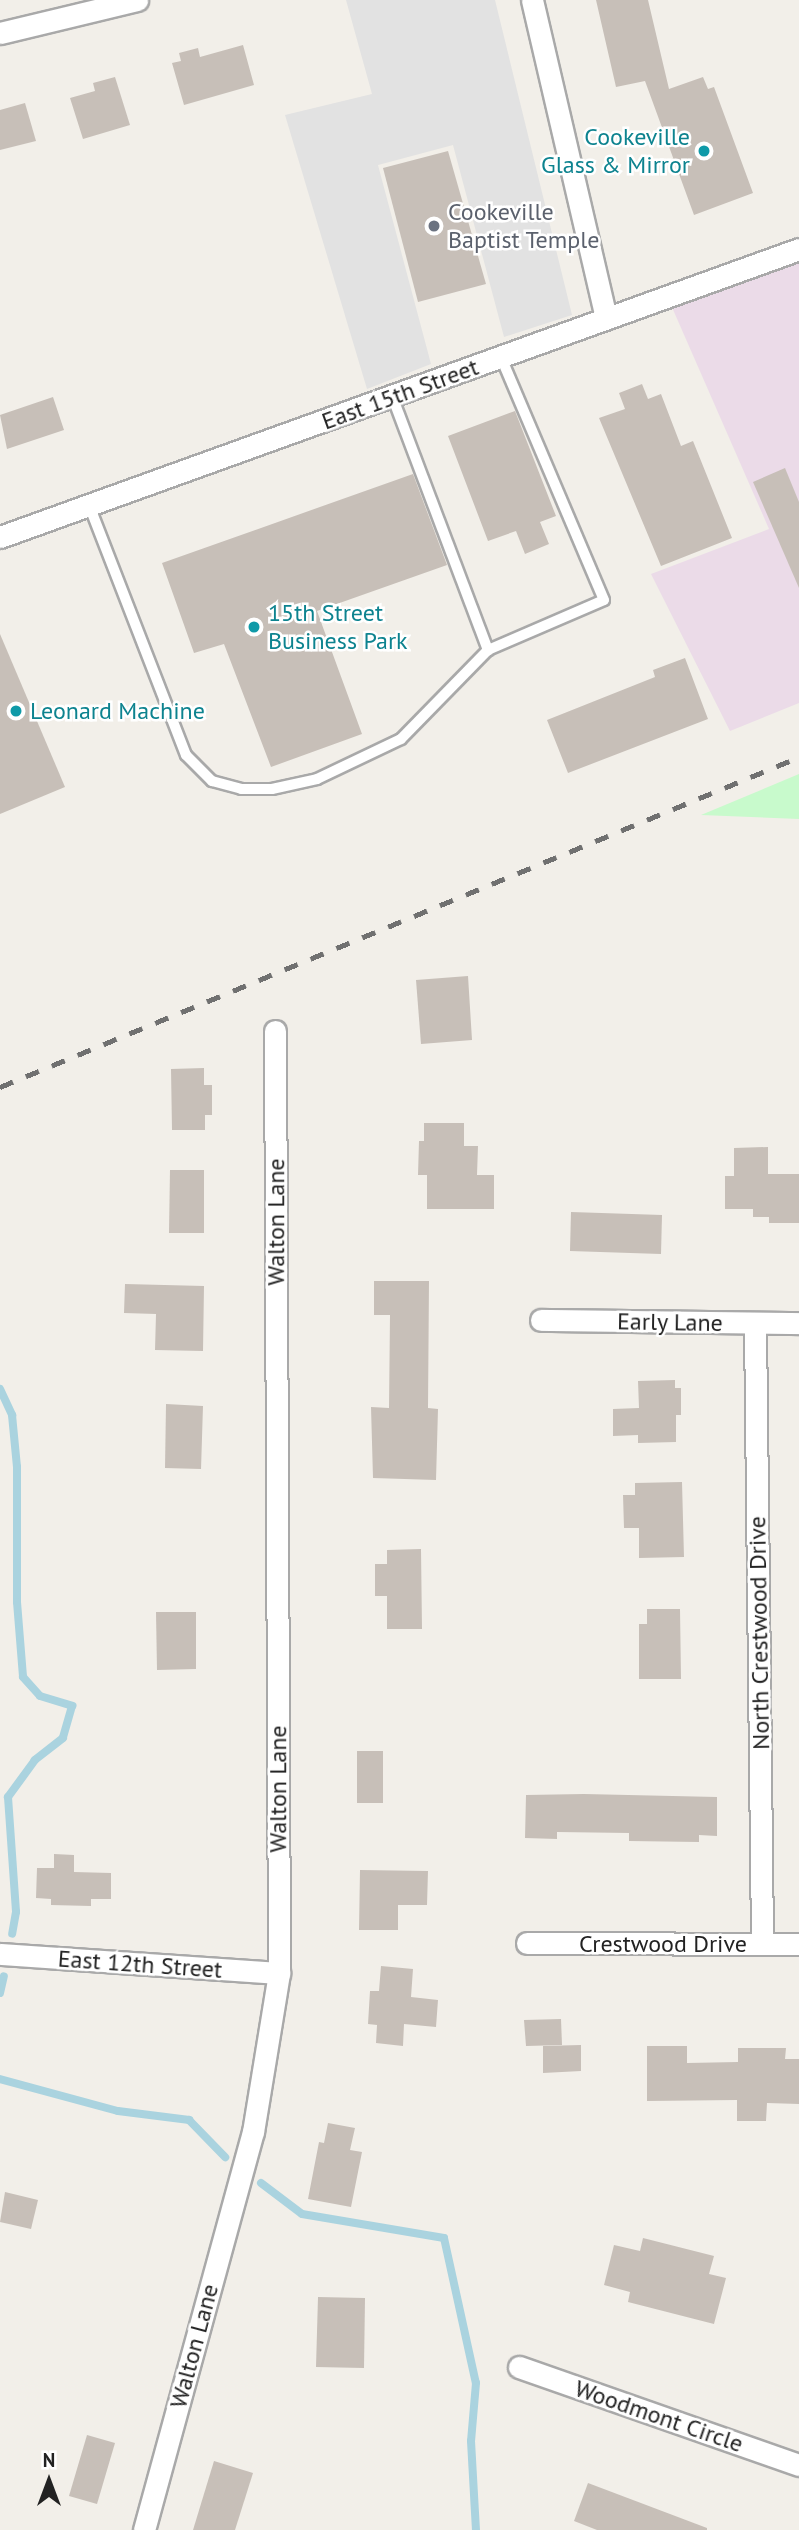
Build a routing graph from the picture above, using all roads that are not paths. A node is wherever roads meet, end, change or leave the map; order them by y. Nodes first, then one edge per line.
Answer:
1 (137, 0) edge
2 (532, 0) edge
3 (0, 33) edge
4 (799, 249) edge
5 (606, 319) junction
6 (501, 357) junction
7 (392, 396) junction
8 (89, 505) junction
9 (0, 537) edge
10 (488, 650) junction
11 (275, 1031) dead end
12 (541, 1320) dead end
13 (755, 1323) junction
14 (799, 1323) edge
15 (527, 1943) dead end
16 (762, 1944) junction
17 (799, 1944) edge
18 (0, 1954) edge
19 (279, 1973) junction
20 (519, 2367) dead end
21 (799, 2465) edge
22 (144, 2530) edge

1 - 3 street
2 - 5 street
4 - 5 street, East 15th Street
5 - 6 street, East 15th Street
6 - 7 street, East 15th Street
6 - 10 lane
7 - 8 street, East 15th Street
7 - 10 lane
8 - 9 street, East 15th Street
8 - 10 lane
11 - 19 street, Walton Lane
12 - 13 street, Early Lane
13 - 14 street, Early Lane
13 - 16 street, North Crestwood Drive
15 - 16 street, Crestwood Drive
16 - 17 street, Crestwood Drive
18 - 19 street, East 12th Street
19 - 22 street, Walton Lane
20 - 21 street, Woodmont Circle

